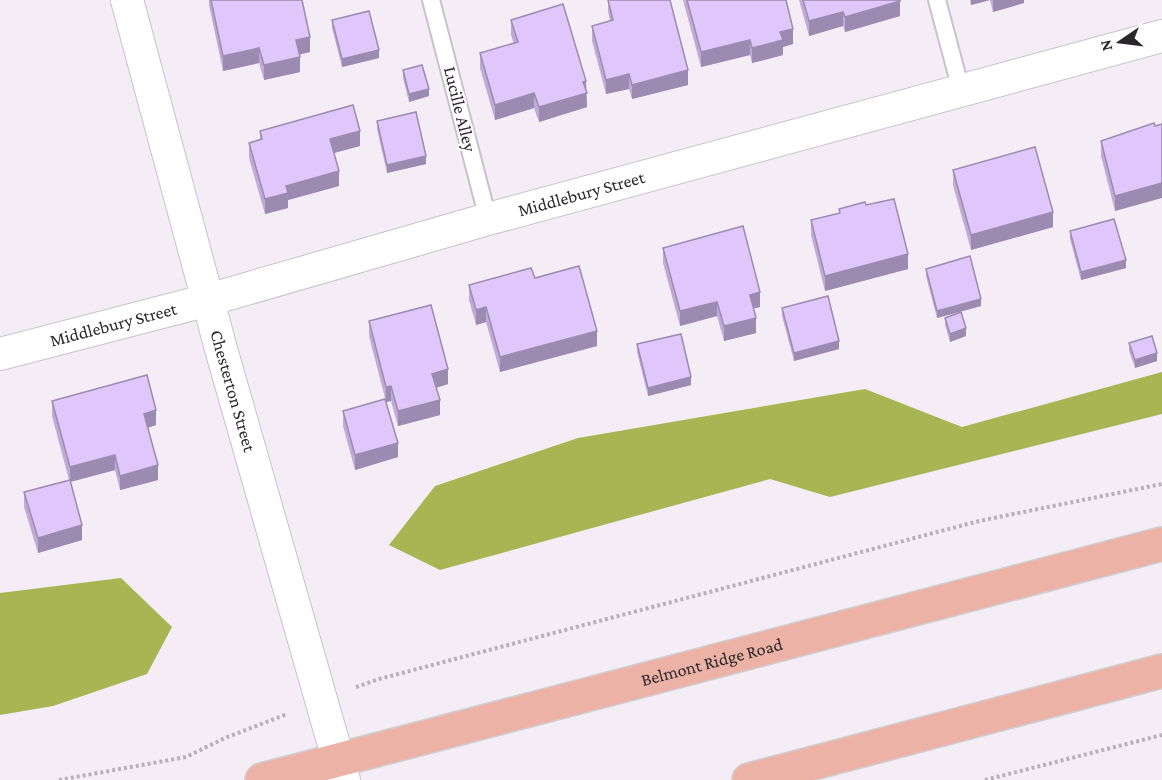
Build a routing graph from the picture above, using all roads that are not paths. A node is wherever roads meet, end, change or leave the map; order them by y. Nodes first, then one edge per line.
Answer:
1 (127, 0) edge
2 (431, 0) edge
3 (937, 0) edge
4 (1162, 36) edge
5 (961, 90) junction
6 (488, 219) junction
7 (208, 300) junction
8 (0, 354) edge
9 (1162, 544) edge
10 (1162, 671) edge
11 (341, 771) edge
12 (262, 780) edge
13 (749, 780) edge

1 - 7 street, Chesterton Street
2 - 6 lane, Lucille Alley
3 - 5 lane
4 - 5 street, Middlebury Street
5 - 6 street, Middlebury Street
6 - 7 street, Middlebury Street
7 - 8 street, Middlebury Street
7 - 11 street, Chesterton Street
9 - 11 main road, Belmont Ridge Road
10 - 13 main road
11 - 12 main road, Belmont Ridge Road

